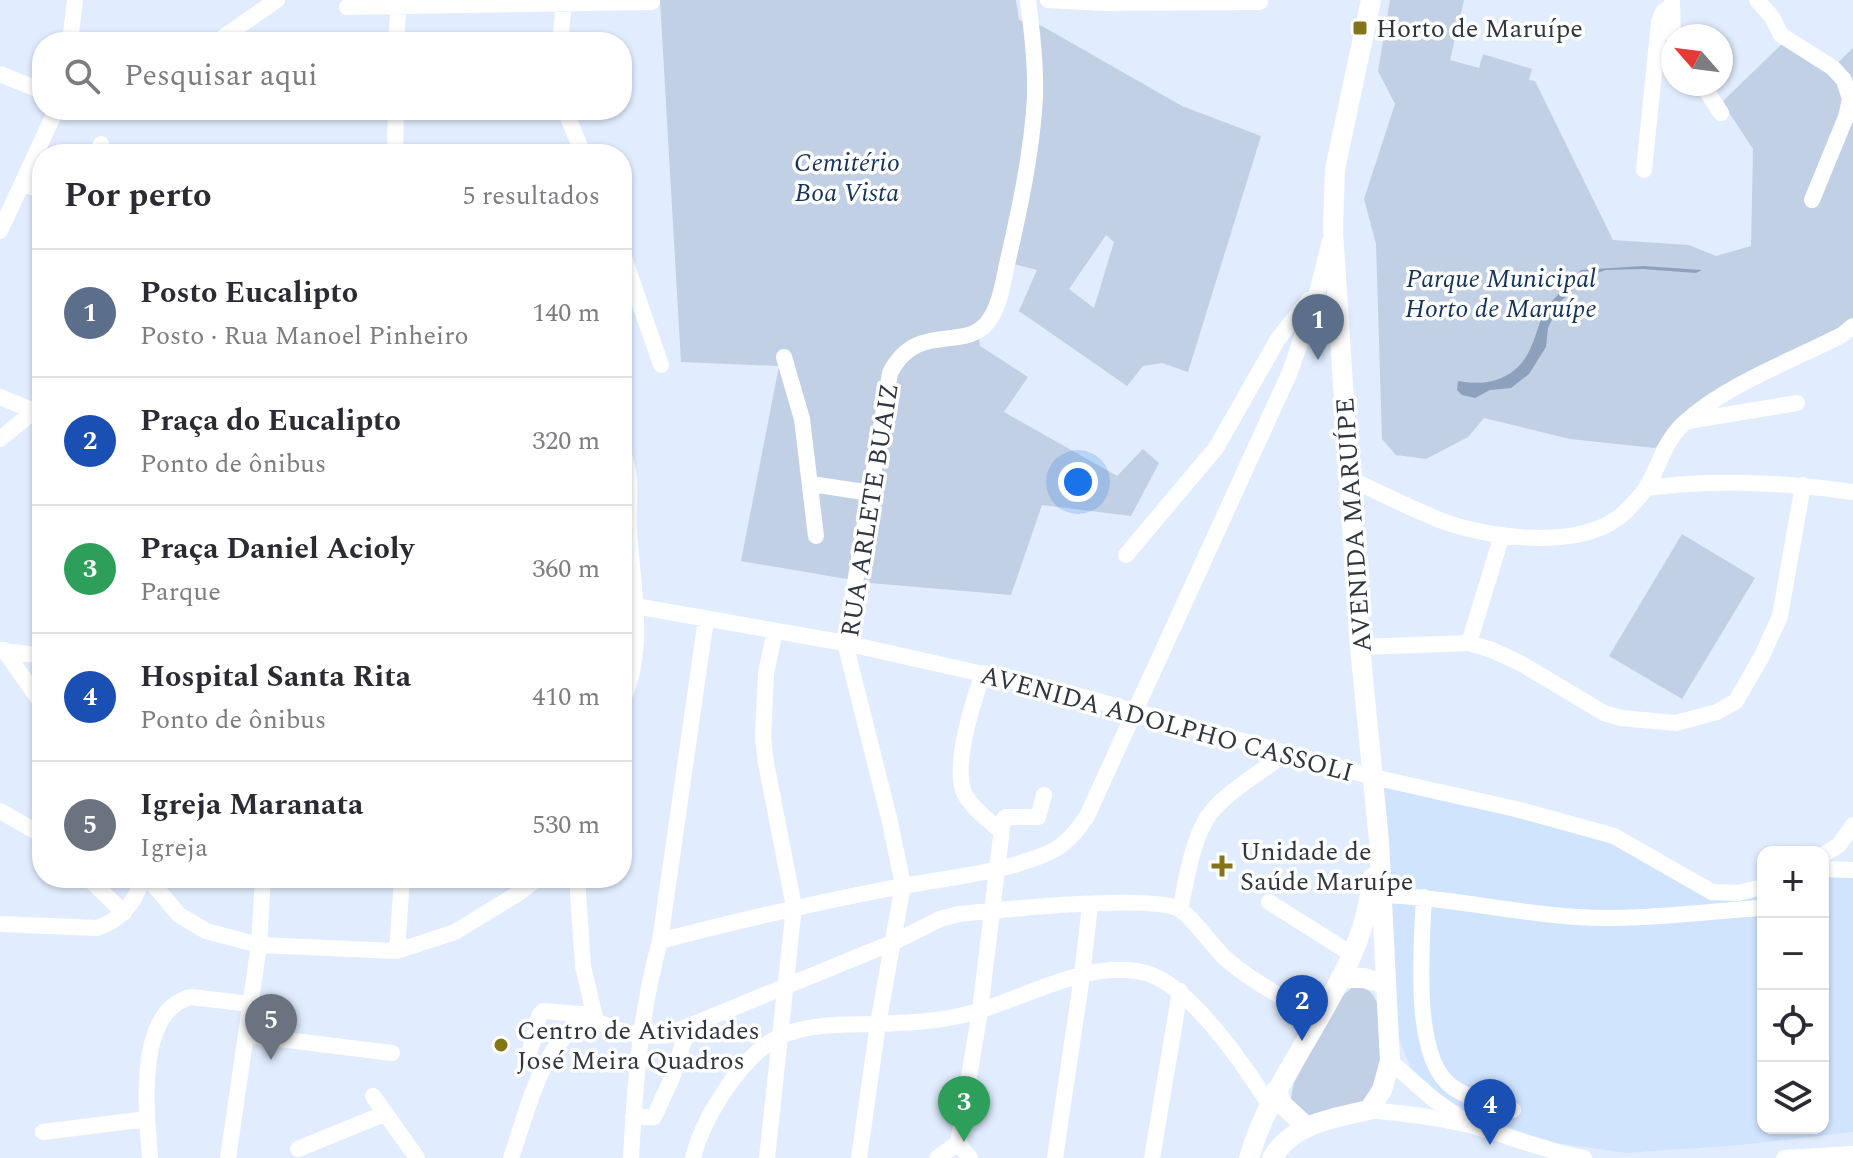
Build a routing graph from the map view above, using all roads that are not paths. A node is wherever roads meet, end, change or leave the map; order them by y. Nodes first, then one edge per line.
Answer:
1 (75, 0) edge
2 (277, 0) edge
3 (1028, 0) edge
4 (1048, 0) edge
5 (1371, 0) edge
6 (1757, 0) edge
7 (564, 2) edge
8 (652, 2) edge
9 (1260, 2) dead end
10 (1672, 3) edge
11 (398, 4) edge
12 (347, 7) dead end
13 (1673, 24) edge
14 (73, 32) edge
15 (231, 32) edge
16 (397, 32) edge
17 (561, 32) edge
18 (0, 74) edge
19 (32, 87) edge
20 (1710, 96) edge
21 (1721, 113) dead end
22 (51, 120) edge
23 (396, 120) edge
24 (569, 120) edge
25 (40, 144) edge
26 (396, 144) edge
27 (579, 144) edge
28 (32, 162) edge
29 (1644, 170) dead end
30 (22, 184) junction
31 (32, 187) edge
32 (1812, 200) dead end
33 (1333, 230) junction
34 (0, 231) edge
35 (632, 281) edge
36 (1318, 289) junction
37 (1853, 326) edge
38 (784, 357) dead end
39 (661, 365) dead end
40 (0, 397) edge
41 (1797, 403) dead end
42 (32, 410) edge
43 (32, 416) edge
44 (1685, 422) junction
45 (0, 439) edge
46 (1350, 479) junction
47 (811, 484) junction
48 (1803, 485) junction
49 (1646, 488) junction
50 (1853, 492) edge
51 (871, 493) junction
52 (1502, 535) junction
53 (816, 536) dead end
54 (1126, 555) dead end
55 (632, 583) edge
56 (635, 606) junction
57 (706, 619) junction
58 (775, 631) junction
59 (845, 643) junction
60 (1469, 643) junction
61 (1360, 647) junction
62 (2, 650) edge
63 (32, 654) edge
64 (632, 660) edge
65 (983, 673) junction
66 (32, 690) edge
67 (1133, 712) junction
68 (1286, 753) junction
69 (1373, 777) junction
70 (1044, 795) dead end
71 (0, 811) edge
72 (1377, 814) junction
73 (1853, 825) edge
74 (32, 829) edge
75 (1001, 831) junction
76 (1829, 851) edge
77 (997, 868) junction
78 (1829, 869) edge
79 (1853, 870) edge
80 (903, 885) junction
81 (98, 888) edge
82 (141, 888) edge
83 (155, 888) edge
84 (262, 888) edge
85 (401, 888) edge
86 (525, 888) edge
87 (578, 888) edge
88 (1757, 888) edge
89 (1383, 895) junction
90 (1424, 897) junction
91 (1269, 902) dead end
92 (1090, 905) junction
93 (794, 907) junction
94 (1757, 908) edge
95 (1180, 909) junction
96 (992, 910) junction
97 (124, 913) junction
98 (0, 924) edge
99 (660, 941) junction
100 (894, 942) junction
101 (259, 945) junction
102 (397, 951) junction
103 (1353, 955) junction
104 (1082, 976) junction
105 (1340, 978) junction
106 (1385, 984) junction
107 (784, 987) junction
108 (1180, 991) junction
109 (251, 1004) junction
110 (980, 1011) junction
111 (1317, 1018) junction
112 (595, 1019) junction
113 (878, 1024) junction
114 (688, 1028) junction
115 (246, 1035) junction
116 (639, 1035) junction
117 (778, 1038) junction
118 (530, 1051) dead end
119 (392, 1053) dead end
120 (1390, 1061) junction
121 (373, 1096) dead end
122 (1273, 1097) junction
123 (1369, 1110) junction
124 (1513, 1110) dead end
125 (386, 1113) junction
126 (633, 1117) junction
127 (147, 1119) junction
128 (1470, 1126) junction
129 (1307, 1127) junction
130 (43, 1132) dead end
131 (958, 1143) junction
132 (298, 1149) dead end
133 (1532, 1152) edge
134 (1853, 1154) edge
135 (1564, 1156) edge
136 (150, 1158) edge
137 (228, 1158) edge
138 (417, 1158) edge
139 (511, 1158) edge
140 (631, 1158) edge
141 (693, 1158) edge
142 (767, 1158) edge
143 (859, 1158) edge
144 (937, 1158) edge
145 (970, 1158) edge
146 (1055, 1158) edge
147 (1152, 1158) edge
148 (1249, 1158) edge
149 (1272, 1158) edge
150 (1584, 1158) edge
151 (1784, 1158) edge

1 - 14 street
2 - 15 street
3 - 51 street, RUA ARLETE BUAIZ
4 - 9 street
5 - 33 main road, AVENIDA MARUÍPE
6 - 32 street
7 - 8 street
7 - 11 street
7 - 17 street
10 - 13 street
10 - 29 street
11 - 12 street
11 - 16 street
18 - 19 street
20 - 21 street
22 - 25 street
23 - 26 street
24 - 27 street
28 - 30 street
30 - 31 street
30 - 34 street
33 - 36 street
33 - 46 main road, AVENIDA MARUÍPE
35 - 39 street
36 - 54 street
36 - 67 street
37 - 44 street
38 - 47 street
40 - 42 street
41 - 44 street
43 - 45 street
44 - 49 street
46 - 52 street
46 - 61 main road, AVENIDA MARUÍPE
47 - 51 street
47 - 53 street
48 - 49 street
48 - 50 street
48 - 60 street
49 - 52 street
51 - 59 street, RUA ARLETE BUAIZ
52 - 60 street
55 - 56 street
56 - 57 street, AVENIDA ADOLPHO CASSOLI
56 - 64 street
57 - 58 street, AVENIDA ADOLPHO CASSOLI
57 - 99 street
58 - 59 street, AVENIDA ADOLPHO CASSOLI
58 - 93 street
59 - 65 street, AVENIDA ADOLPHO CASSOLI
59 - 80 street, RUA ARLETE BUAIZ
60 - 61 street
61 - 69 main road, AVENIDA MARUÍPE
62 - 63 street
62 - 66 street
65 - 67 street, AVENIDA ADOLPHO CASSOLI
65 - 75 street
67 - 68 street, AVENIDA ADOLPHO CASSOLI
67 - 77 street
68 - 69 street, AVENIDA ADOLPHO CASSOLI
68 - 95 street
69 - 72 main road, AVENIDA MARUÍPE
69 - 88 street, AVENIDA ADOLPHO CASSOLI
70 - 75 street
71 - 74 street
72 - 89 main road, AVENIDA MARUÍPE
72 - 103 main road, AVENIDA MARUÍPE
73 - 76 street
75 - 77 street
77 - 80 street
77 - 96 street
78 - 79 street
80 - 93 street
80 - 100 street
81 - 97 street
82 - 97 street
83 - 101 street
84 - 101 street
85 - 102 street
86 - 102 street
87 - 112 street
89 - 90 street
89 - 106 main road, AVENIDA MARUÍPE
90 - 94 street
90 - 124 street
91 - 103 street
92 - 95 street
92 - 96 street
92 - 104 street
93 - 99 street
93 - 107 street
95 - 111 street
96 - 100 street
96 - 110 street
97 - 98 street
99 - 116 street
100 - 107 street
100 - 113 street
101 - 102 street
101 - 109 street
103 - 105 main road, AVENIDA MARUÍPE
104 - 108 street
104 - 110 street
104 - 146 street
105 - 106 main road
105 - 111 main road
106 - 120 main road, AVENIDA MARUÍPE
107 - 114 street
107 - 117 street
108 - 122 street
108 - 147 street
109 - 115 street
109 - 127 street
110 - 113 street
110 - 131 street
111 - 122 main road
112 - 116 street
112 - 118 street
112 - 139 street
113 - 117 street
113 - 143 street
114 - 116 street
114 - 126 street
115 - 119 street
115 - 137 street
116 - 126 street
117 - 141 street
117 - 142 street
120 - 123 main road
120 - 128 street
121 - 125 street
122 - 129 main road
122 - 148 main road
123 - 128 street
123 - 129 main road
125 - 132 street
125 - 138 street
126 - 140 street
127 - 130 street
127 - 136 street
128 - 133 street
129 - 149 main road
131 - 144 street
131 - 145 street
133 - 135 street
134 - 151 street
135 - 150 street

